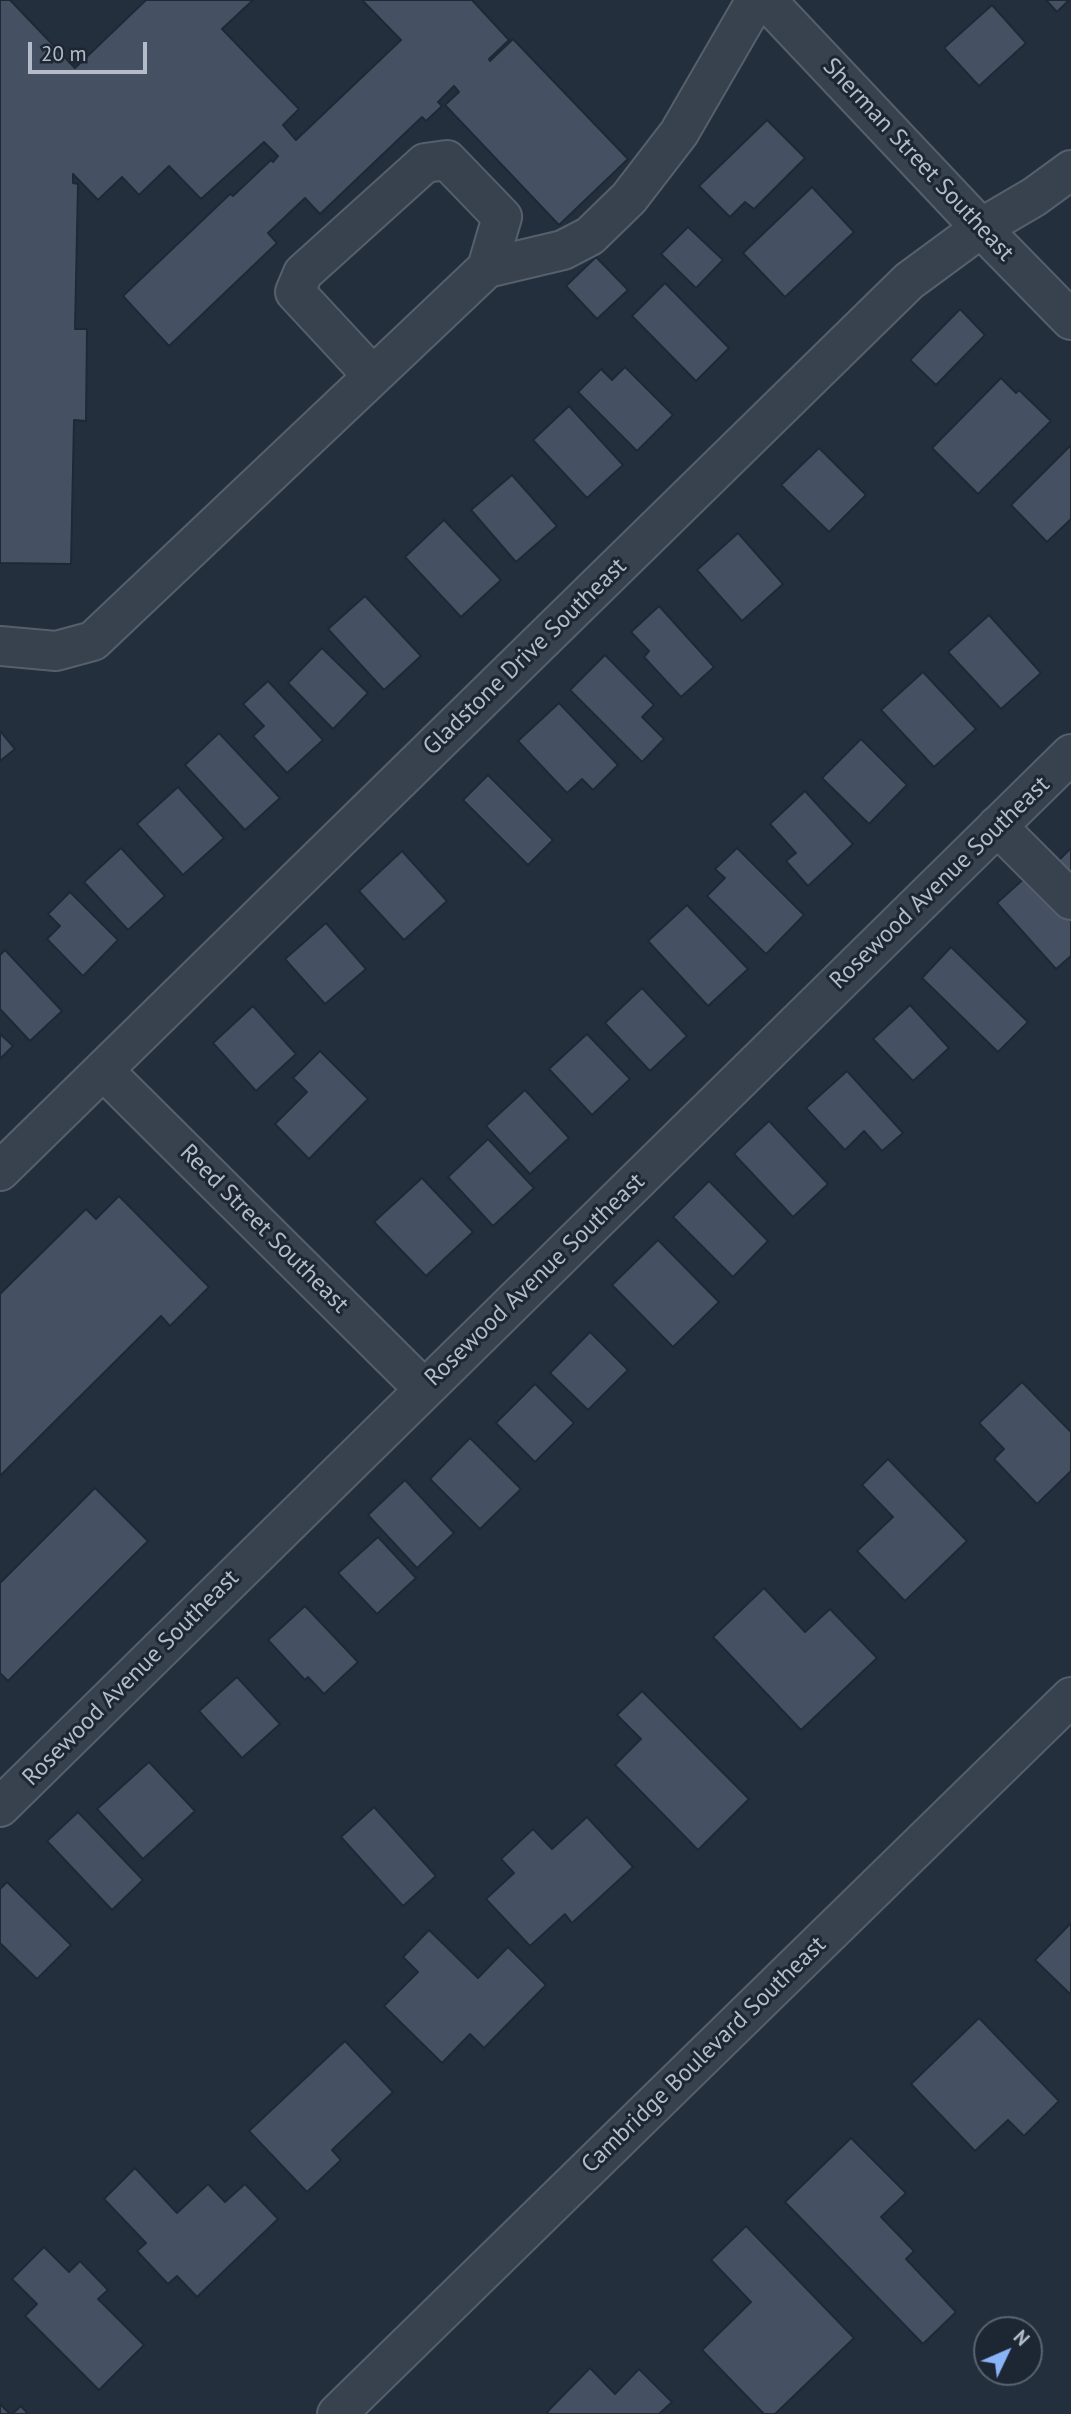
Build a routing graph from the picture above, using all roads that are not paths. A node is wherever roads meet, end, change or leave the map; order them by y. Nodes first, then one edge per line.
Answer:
1 (756, 0) edge
2 (766, 0) edge
3 (1071, 170) edge
4 (981, 228) junction
5 (488, 268) junction
6 (1071, 320) edge
7 (373, 376) junction
8 (0, 646) edge
9 (1071, 754) edge
10 (997, 826) junction
11 (1071, 900) edge
12 (103, 1070) junction
13 (0, 1171) edge
14 (424, 1389) junction
15 (1071, 1697) edge
16 (0, 1807) edge
17 (337, 2414) edge

1 - 5 street
2 - 4 street, Sherman Street Southeast
3 - 4 street, Gladstone Drive Southeast
4 - 6 street, Sherman Street Southeast
4 - 12 street, Gladstone Drive Southeast
5 - 7 street
5 - 7 street
7 - 8 street
9 - 10 street, Rosewood Avenue Southeast
10 - 11 street
10 - 14 street, Rosewood Avenue Southeast
12 - 13 street, Gladstone Drive Southeast
12 - 14 street, Reed Street Southeast
14 - 16 street, Rosewood Avenue Southeast
15 - 17 street, Cambridge Boulevard Southeast

